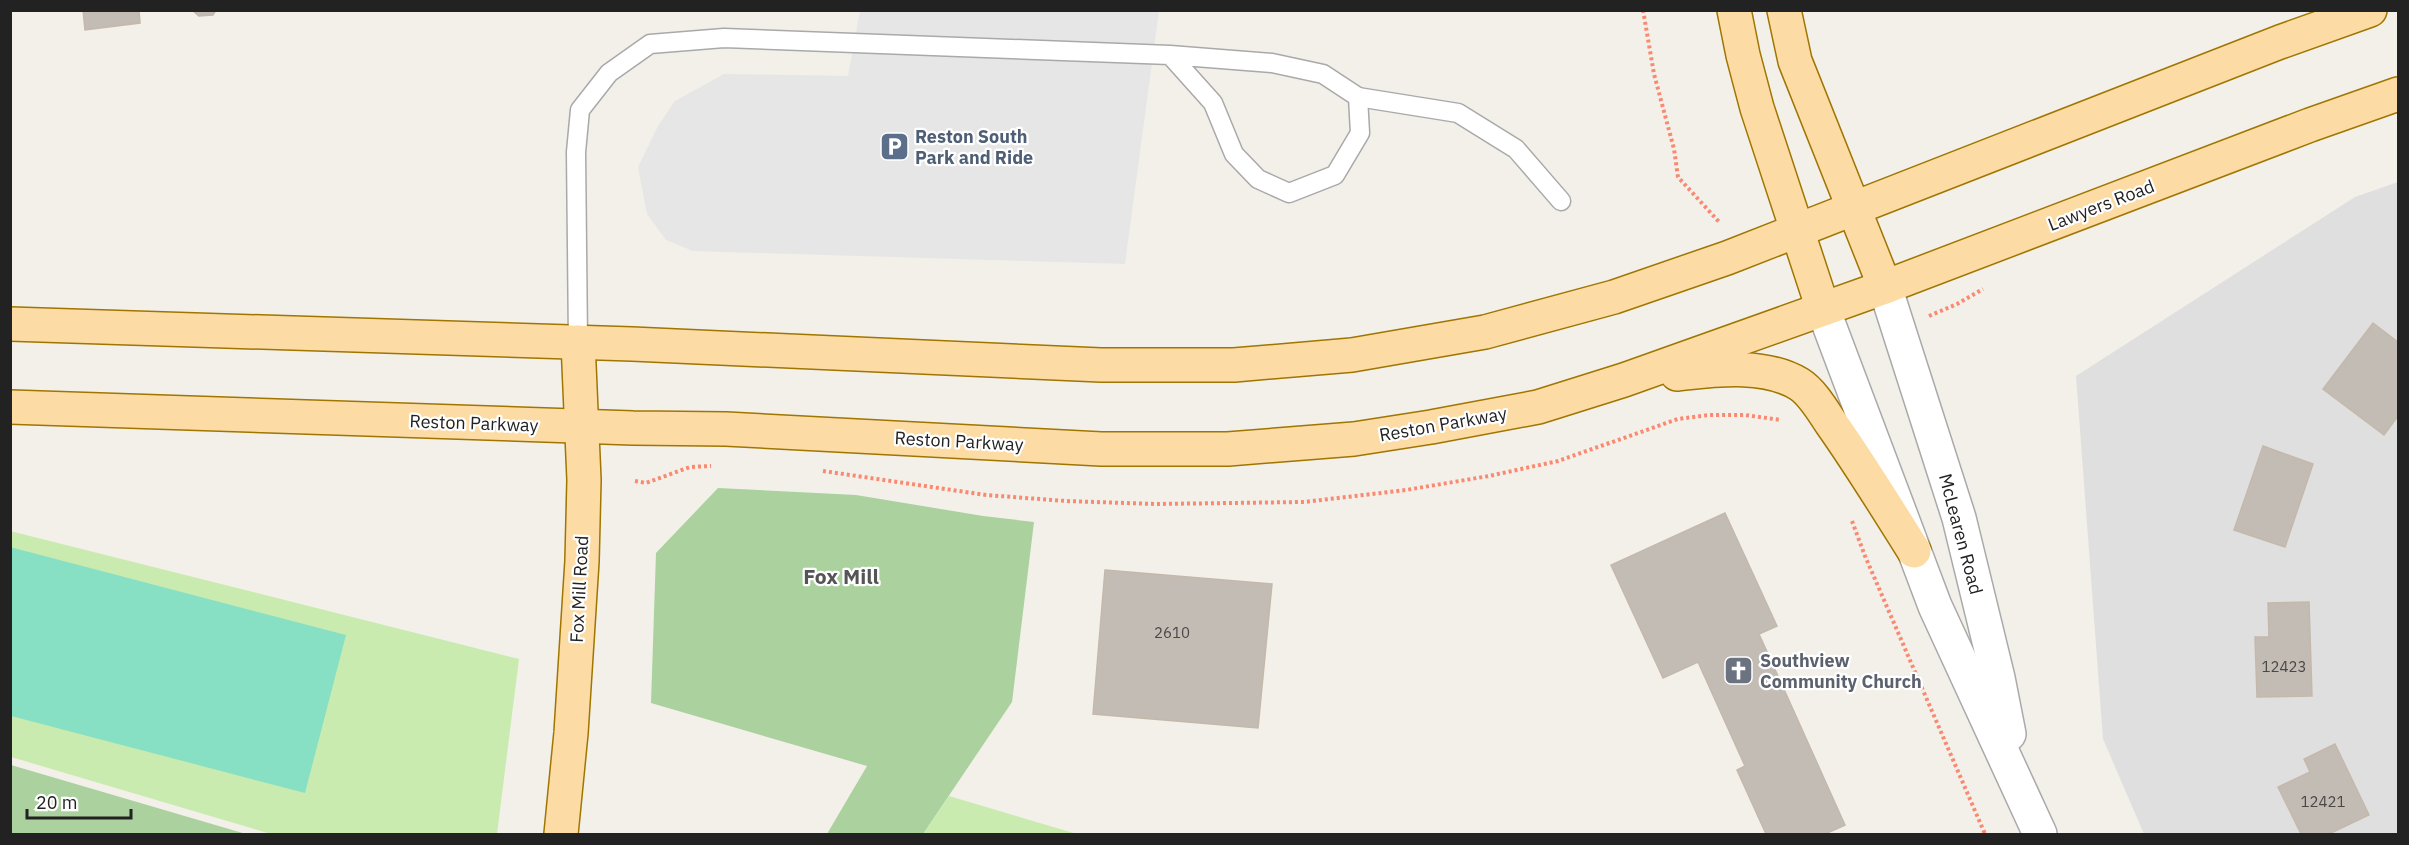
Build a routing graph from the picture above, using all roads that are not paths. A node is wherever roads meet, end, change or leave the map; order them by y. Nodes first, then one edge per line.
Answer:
1 (1734, 10) edge
2 (1784, 10) edge
3 (2370, 10) edge
4 (1170, 55) junction
5 (2398, 94) edge
6 (1358, 97) junction
7 (1561, 201) dead end
8 (1855, 206) junction
9 (1797, 230) junction
10 (1885, 287) junction
11 (1823, 309) junction
12 (10, 324) edge
13 (578, 342) junction
14 (1624, 380) junction
15 (10, 407) edge
16 (581, 427) junction
17 (1914, 551) junction
18 (2019, 786) junction
19 (561, 834) edge
20 (2040, 834) edge

1 - 9 main road
2 - 8 main road
3 - 8 main road
4 - 6 lane
4 - 6 lane
4 - 13 lane
5 - 10 main road, Lawyers Road
6 - 7 lane
8 - 9 main road
8 - 10 main road
9 - 11 main road
9 - 13 main road
10 - 11 main road, Reston Parkway
10 - 18 street, McLearen Road
11 - 14 main road, Reston Parkway
11 - 17 street, McLearen Road
12 - 13 main road
13 - 16 main road, Fox Mill Road
14 - 16 main road, Reston Parkway
14 - 17 main road
15 - 16 main road, Reston Parkway
16 - 19 main road, Fox Mill Road
17 - 18 street, McLearen Road
18 - 20 street, McLearen Road

